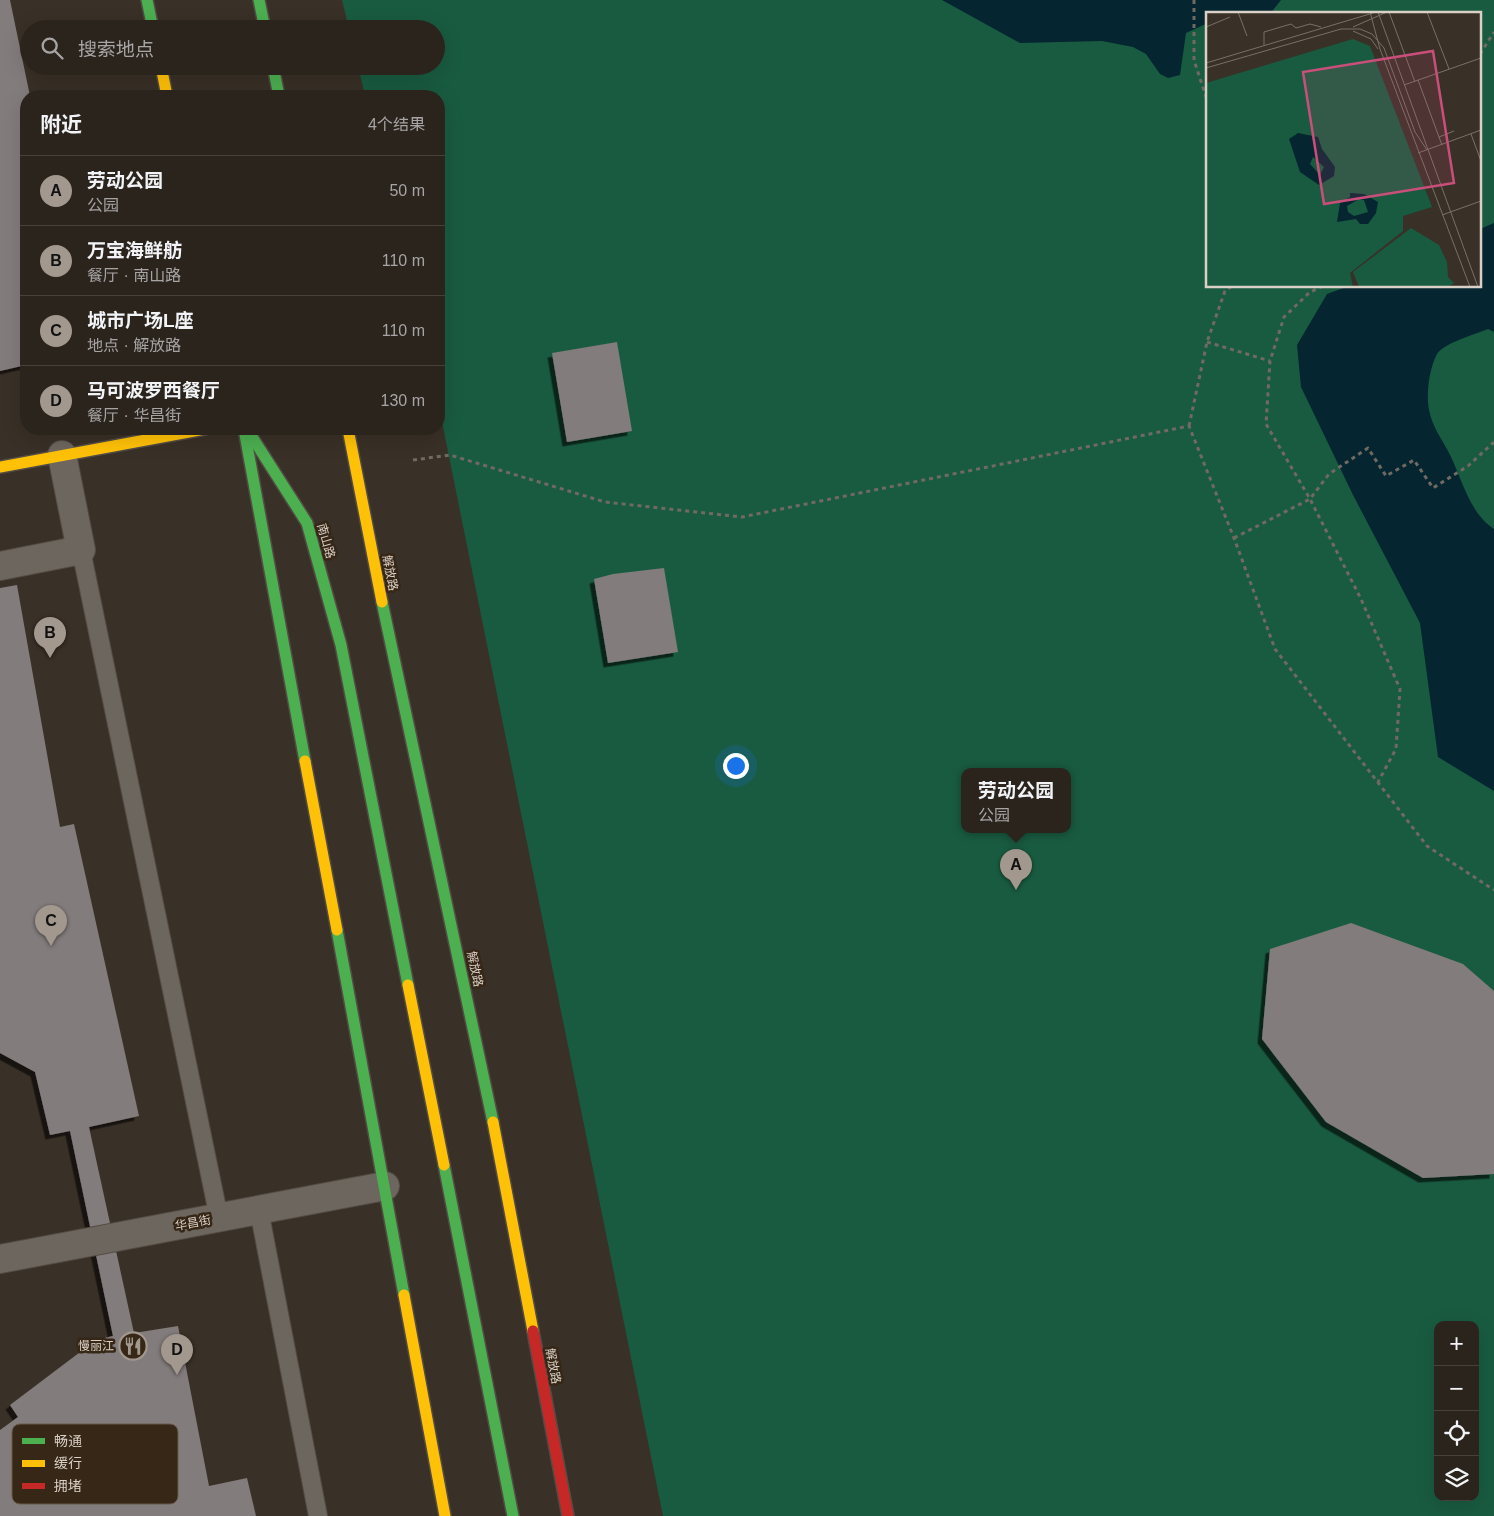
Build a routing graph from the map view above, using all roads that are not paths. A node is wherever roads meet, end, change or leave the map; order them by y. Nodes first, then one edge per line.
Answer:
1 (147, 0) edge
2 (259, 0) edge
3 (151, 20) edge
4 (263, 20) edge
5 (163, 75) edge
6 (274, 75) edge
7 (166, 90) edge
8 (278, 90) edge
9 (172, 435) edge
10 (246, 435) edge
11 (249, 435) edge
12 (349, 435) edge
13 (62, 455) junction
14 (0, 467) edge
15 (81, 550) junction
16 (0, 566) edge
17 (385, 1186) junction
18 (259, 1210) junction
19 (219, 1218) junction
20 (0, 1259) edge
21 (556, 1454) junction
22 (318, 1516) edge
23 (445, 1516) edge
24 (513, 1516) edge
25 (568, 1516) edge
26 (575, 1516) edge

1 - 3 main road
2 - 4 main road
5 - 7 main road
6 - 8 main road
9 - 13 main road
10 - 17 main road
11 - 24 main road, 南山路
12 - 21 main road, 解放路
13 - 14 main road
13 - 15 street
15 - 16 street
15 - 19 lane
17 - 18 street, 华昌街
17 - 23 main road
18 - 19 street, 华昌街
18 - 22 lane
19 - 20 street, 华昌街
21 - 25 main road, 解放路
21 - 26 main road

